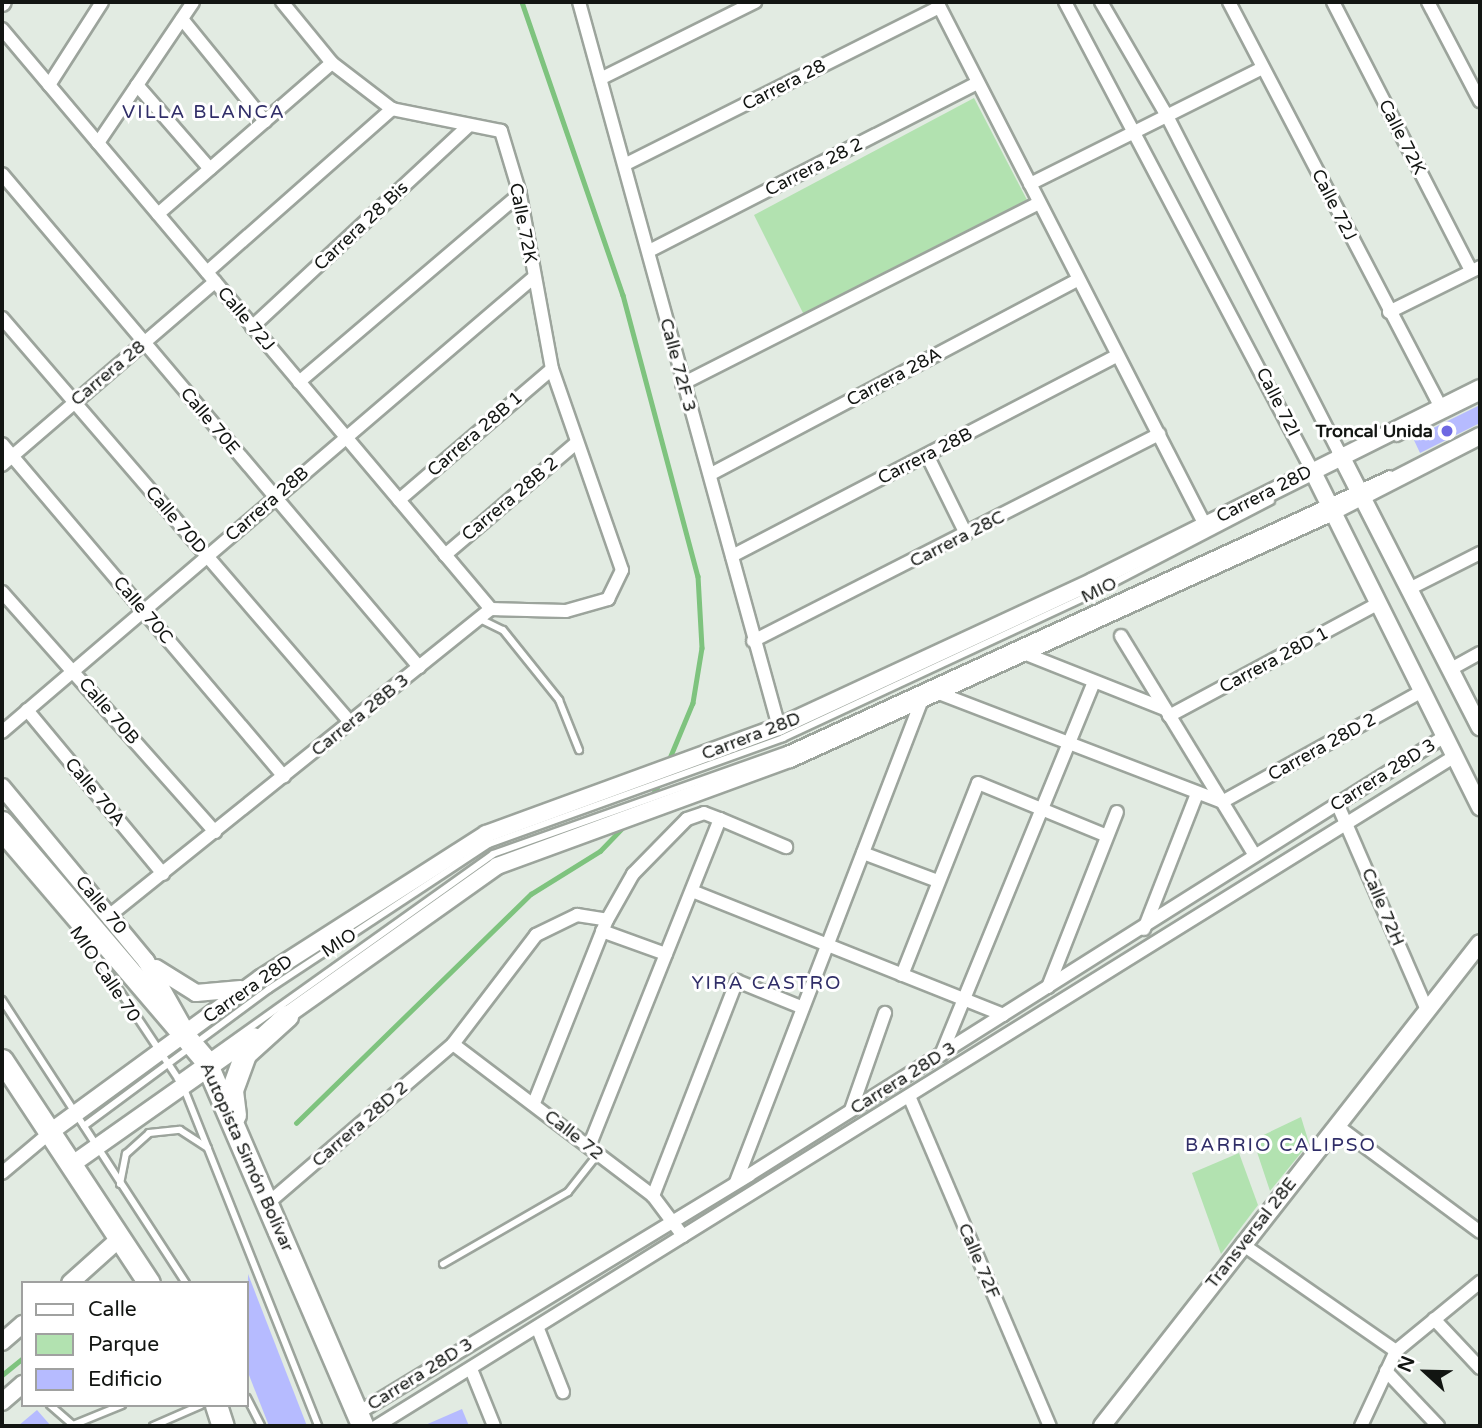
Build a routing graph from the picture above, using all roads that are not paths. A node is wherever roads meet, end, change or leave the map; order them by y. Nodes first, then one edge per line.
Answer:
1 (103, 2) edge
2 (193, 2) edge
3 (282, 2) edge
4 (579, 2) edge
5 (755, 2) edge
6 (1065, 2) edge
7 (1101, 2) edge
8 (1229, 2) edge
9 (1333, 2) edge
10 (1428, 2) edge
11 (938, 4) edge
12 (182, 19) junction
13 (2, 29) edge
14 (332, 63) junction
15 (1263, 68) junction
16 (602, 78) junction
17 (978, 83) junction
18 (49, 85) junction
19 (137, 85) junction
20 (1480, 101) edge
21 (392, 108) junction
22 (1167, 116) junction
23 (265, 121) junction
24 (469, 125) junction
25 (1134, 132) junction
26 (98, 143) junction
27 (628, 163) junction
28 (209, 169) junction
29 (2, 174) edge
30 (1030, 184) junction
31 (520, 194) junction
32 (1039, 203) junction
33 (158, 214) junction
34 (649, 251) junction
35 (1476, 269) edge
36 (211, 277) junction
37 (533, 278) junction
38 (1078, 280) junction
39 (1390, 312) junction
40 (2, 318) edge
41 (252, 327) junction
42 (144, 342) junction
43 (1117, 356) junction
44 (552, 369) junction
45 (299, 382) junction
46 (682, 384) junction
47 (1480, 388) edge
48 (1480, 397) edge
49 (74, 402) junction
50 (1441, 408) junction
51 (1480, 430) edge
52 (1159, 434) junction
53 (345, 436) junction
54 (1480, 436) edge
55 (2, 444) edge
56 (575, 444) junction
57 (927, 455) junction
58 (12, 456) junction
59 (1343, 458) junction
60 (2, 465) edge
61 (1314, 473) junction
62 (711, 474) junction
63 (1360, 493) junction
64 (275, 497) junction
65 (399, 500) junction
66 (1331, 507) junction
67 (1205, 525) junction
68 (967, 534) junction
69 (1480, 553) edge
70 (445, 555) junction
71 (207, 556) junction
72 (732, 556) junction
73 (1409, 589) junction
74 (2, 592) edge
75 (1379, 603) junction
76 (491, 609) junction
77 (144, 610) junction
78 (479, 618) junction
79 (1121, 636) dead end
80 (753, 641) junction
81 (1021, 652) junction
82 (1480, 653) edge
83 (419, 667) junction
84 (1451, 669) junction
85 (74, 671) junction
86 (1094, 682) junction
87 (1422, 691) junction
88 (930, 695) junction
89 (27, 710) junction
90 (1167, 713) junction
91 (350, 722) junction
92 (779, 727) junction
93 (1480, 727) edge
94 (2, 732) edge
95 (1445, 736) junction
96 (1066, 745) junction
97 (579, 750) dead end
98 (1455, 756) junction
99 (285, 776) junction
100 (2, 787) edge
101 (700, 787) junction
102 (1196, 796) junction
103 (1222, 802) junction
104 (580, 803) junction
105 (1337, 803) junction
106 (1480, 807) edge
107 (1039, 808) junction
108 (1117, 812) dead end
109 (720, 819) junction
110 (2, 822) edge
111 (1347, 823) junction
112 (215, 832) junction
113 (1107, 836) junction
114 (2, 841) edge
115 (786, 847) dead end
116 (863, 853) junction
117 (1254, 855) junction
118 (163, 873) junction
119 (938, 881) junction
120 (692, 891) junction
121 (110, 915) junction
122 (605, 925) junction
123 (1144, 929) junction
124 (1480, 943) edge
125 (826, 945) junction
126 (666, 954) junction
127 (146, 961) junction
128 (902, 975) junction
129 (261, 978) junction
130 (1047, 988) junction
131 (962, 998) junction
132 (2, 1000) edge
133 (801, 1007) junction
134 (1427, 1010) junction
135 (885, 1013) dead end
136 (1003, 1015) junction
137 (287, 1016) junction
138 (453, 1044) junction
139 (198, 1051) junction
140 (941, 1055) junction
141 (163, 1059) junction
142 (2, 1060) edge
143 (180, 1082) junction
144 (909, 1096) junction
145 (534, 1103) junction
146 (851, 1110) junction
147 (80, 1119) junction
148 (1336, 1125) junction
149 (53, 1130) junction
150 (97, 1147) junction
151 (245, 1150) junction
152 (593, 1151) junction
153 (214, 1159) junction
154 (74, 1163) junction
155 (2, 1173) edge
156 (749, 1175) junction
157 (736, 1182) junction
158 (120, 1185) junction
159 (758, 1189) junction
160 (653, 1196) junction
161 (267, 1204) junction
162 (673, 1218) junction
163 (1480, 1232) edge
164 (683, 1236) junction
165 (118, 1240) junction
166 (1241, 1244) junction
167 (443, 1264) dead end
168 (72, 1281) edge
169 (148, 1281) edge
170 (185, 1281) edge
171 (1480, 1282) edge
172 (1434, 1319) junction
173 (21, 1326) edge
174 (538, 1329) junction
175 (2, 1342) edge
176 (1396, 1352) junction
177 (1480, 1368) edge
178 (471, 1369) junction
179 (1387, 1371) junction
180 (21, 1386) edge
181 (563, 1392) dead end
182 (248, 1400) edge
183 (2, 1402) edge
184 (53, 1407) edge
185 (118, 1407) edge
186 (196, 1407) edge
187 (217, 1407) edge
188 (360, 1420) edge
189 (153, 1426) edge
190 (223, 1426) edge
191 (261, 1426) edge
192 (317, 1426) edge
193 (377, 1426) edge
194 (494, 1426) edge
195 (1050, 1426) edge
196 (1102, 1426) edge
197 (1361, 1426) edge
198 (1438, 1426) edge

1 - 18 street
2 - 12 street
3 - 14 street, Calle 72K
4 - 16 street, Calle 72F 3
5 - 16 street
6 - 25 street, Calle 72I
7 - 22 street, Calle 72I
8 - 15 street, Calle 72J
9 - 35 street, Calle 72K
10 - 20 street
11 - 17 street
11 - 27 street, Carrera 28
12 - 19 street
12 - 23 street
13 - 18 street, Calle 72J
14 - 21 street, Calle 72K
14 - 23 street
15 - 22 street
15 - 39 street, Calle 72J
16 - 27 street, Calle 72F 3
17 - 30 street
17 - 34 street, Carrera 28 2
18 - 26 street, Calle 72J
19 - 26 street
19 - 28 street
21 - 24 street, Calle 72K
21 - 36 street, Carrera 28
22 - 25 street
22 - 59 street, Calle 72I
23 - 28 street
24 - 31 street, Calle 72K
24 - 41 street, Carrera 28 Bis
25 - 30 street
25 - 61 street, Calle 72I
26 - 33 street, Calle 72J
27 - 34 street, Calle 72F 3
28 - 33 street
29 - 42 street, Calle 70E
30 - 32 street
31 - 37 street, Calle 72K
31 - 45 street
32 - 38 street
32 - 46 street
33 - 36 street, Calle 72J
34 - 46 street, Calle 72F 3
35 - 39 street
36 - 41 street, Calle 72J
36 - 42 street, Carrera 28
37 - 44 street, Calle 72K
37 - 53 street, Carrera 28B
38 - 43 street
38 - 62 street, Carrera 28A
39 - 50 street, Calle 72J
40 - 49 street, Calle 70D
41 - 45 street, Calle 72J
42 - 49 street, Carrera 28
42 - 64 street, Calle 70E
43 - 52 street
43 - 57 street, Carrera 28B
44 - 56 street, Calle 72K
44 - 65 street, Carrera 28B 1
45 - 53 street, Calle 72J
46 - 62 street, Calle 72F 3
47 - 50 street, Carrera 28D
48 - 59 lane
49 - 58 street, Carrera 28
49 - 71 street, Calle 70D
50 - 59 street, Carrera 28D
51 - 63 lane
52 - 67 street
52 - 68 street, Carrera 28C
53 - 64 street, Carrera 28B
53 - 65 street, Calle 72J
54 - 63 street, Carrera 28D
55 - 58 street, Calle 70C
56 - 70 street, Carrera 28B 2
56 - 76 street, Calle 72K
57 - 68 street
57 - 72 street, Carrera 28B
58 - 60 street, Carrera 28
58 - 77 street, Calle 70C
59 - 61 street, Carrera 28D
59 - 63 street, Calle 72I
61 - 66 street, Calle 72I
61 - 67 street, Carrera 28D
61 - 104 lane, MIO
62 - 72 street, Calle 72F 3
63 - 66 street, Carrera 28D
63 - 73 street, Calle 72I
64 - 71 street, Carrera 28B
64 - 83 street, Calle 70E
65 - 70 street, Calle 72J
66 - 75 street, Calle 72I
66 - 81 street, Carrera 28D
66 - 101 lane, MIO
67 - 92 street, Carrera 28D
68 - 80 street, Carrera 28C
69 - 73 street
70 - 76 street, Calle 72J
71 - 77 street, Carrera 28B
71 - 91 street, Calle 70D
72 - 80 street, Calle 72F 3
73 - 84 street, Calle 72I
74 - 85 street, Calle 70B
75 - 87 street, Calle 72I
75 - 90 street, Carrera 28D 1
76 - 78 street, Carrera 28B 3
77 - 85 street, Carrera 28B
77 - 99 street, Calle 70C
78 - 83 street, Carrera 28B 3
78 - 97 lane
79 - 90 street
80 - 92 street, Calle 72F 3
81 - 86 street
81 - 88 street, Carrera 28D
82 - 84 street
83 - 91 street, Carrera 28B 3
84 - 93 street, Calle 72I
85 - 89 street, Carrera 28B
85 - 112 street, Calle 70B
86 - 90 street
86 - 96 street
87 - 95 street, Calle 72I
87 - 103 street, Carrera 28D 2
88 - 96 street
88 - 101 street, Carrera 28D
88 - 116 street
89 - 94 street, Carrera 28B
89 - 118 street, Calle 70A
90 - 103 street
91 - 99 street, Carrera 28B 3
92 - 104 street, Carrera 28D
95 - 98 street, Calle 72I
95 - 105 street, Carrera 28D 3
96 - 102 street
96 - 107 street
98 - 106 street, Calle 72I
98 - 111 street, Carrera 28D 3
99 - 112 street, Carrera 28B 3
100 - 121 street, Calle 70
101 - 137 street, Carrera 28D
101 - 139 lane, MIO
102 - 103 street
102 - 123 street
103 - 117 street
104 - 129 street, Carrera 28D
104 - 139 lane, MIO
105 - 111 street, Calle 72H
105 - 117 street, Carrera 28D 3
107 - 113 street
107 - 119 street
107 - 131 street
108 - 113 street
109 - 115 street
109 - 120 street
109 - 122 street
110 - 139 highway, Autopista Simón Bolívar
111 - 134 street, Calle 72H
111 - 144 street, Carrera 28D 3
112 - 118 street, Carrera 28B 3
113 - 130 street
114 - 141 lane, MIO Calle 70
116 - 119 street
116 - 125 street
117 - 123 street, Carrera 28D 3
118 - 121 street, Carrera 28B 3
119 - 128 street
120 - 125 street
120 - 126 street
121 - 127 street, Calle 70
122 - 126 street, Carrera 28D 2
122 - 138 street, Carrera 28D 2
122 - 145 street
123 - 130 street, Carrera 28D 3
124 - 134 street, Transversal 28E
125 - 128 street
125 - 133 street
126 - 152 street
127 - 129 street
127 - 139 street, Calle 70
128 - 131 street
129 - 139 street, Carrera 28D
130 - 136 street, Carrera 28D 3
131 - 136 street
131 - 140 street
132 - 147 lane
133 - 157 street
133 - 160 street
134 - 148 street, Transversal 28E
135 - 146 street
136 - 140 street, Carrera 28D 3
137 - 139 street, Carrera 28D
137 - 151 highway
138 - 145 street, Calle 72
138 - 161 street, Carrera 28D 2
139 - 141 street, Carrera 28D
139 - 143 street, Carrera 28D
139 - 151 highway, Autopista Simón Bolívar
140 - 146 street, Carrera 28D 3
141 - 143 lane, MIO Calle 70
141 - 147 street, Carrera 28D
142 - 149 highway
143 - 150 street, Carrera 28D
143 - 153 lane
144 - 159 street, Carrera 28D 3
144 - 195 street, Calle 72F
145 - 152 street, Calle 72
146 - 156 street, Carrera 28D 3
147 - 149 street, Carrera 28D
147 - 150 lane
148 - 163 street
148 - 166 street, Transversal 28E
149 - 154 highway
149 - 155 street
150 - 154 street, Carrera 28D
150 - 158 lane
151 - 161 highway, Autopista Simón Bolívar
152 - 160 street, Calle 72
152 - 167 lane
153 - 158 lane
153 - 192 lane
154 - 165 highway
156 - 157 street, Carrera 28D 3
156 - 159 street
157 - 162 street, Carrera 28D 3
158 - 170 lane
159 - 164 street, Carrera 28D 3
160 - 162 street, Calle 72
161 - 188 highway, Autopista Simón Bolívar
162 - 164 street, Calle 72
162 - 188 street, Carrera 28D 3
164 - 174 street, Carrera 28D 3
165 - 168 street
165 - 169 highway
166 - 176 street
166 - 196 street, Transversal 28E
171 - 172 street
172 - 176 street
172 - 177 street
173 - 175 street
174 - 178 street, Carrera 28D 3
174 - 181 street
176 - 179 street
178 - 193 street, Carrera 28D 3
178 - 194 street
179 - 197 street
179 - 198 street
180 - 183 street
182 - 191 lane
184 - 185 lane
186 - 189 lane
187 - 190 highway

